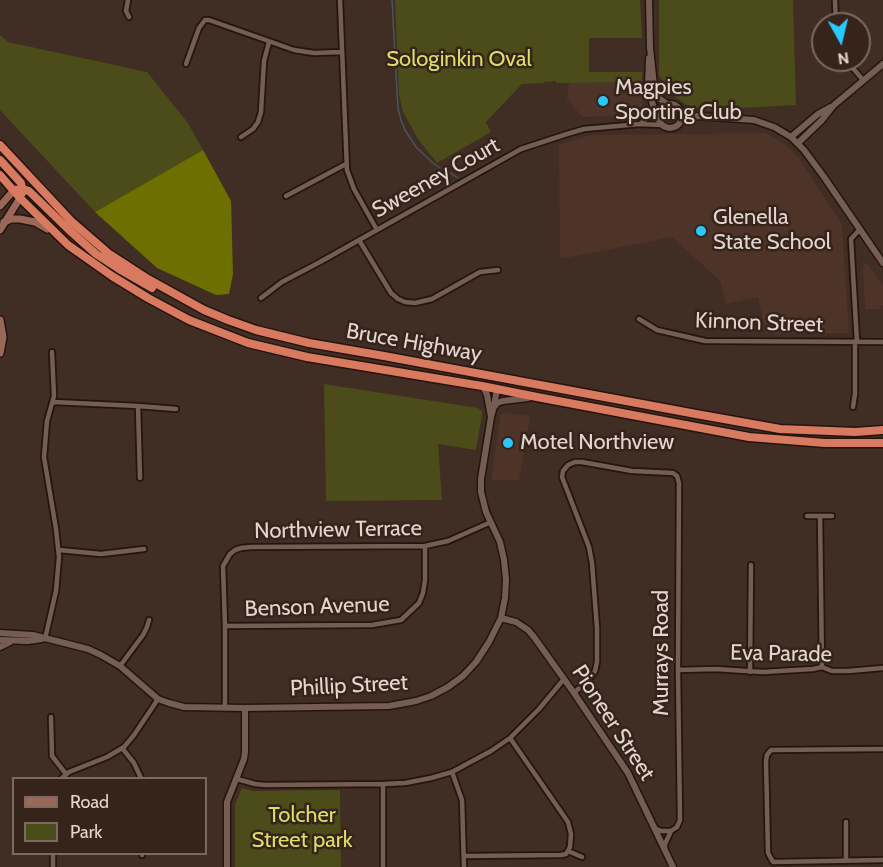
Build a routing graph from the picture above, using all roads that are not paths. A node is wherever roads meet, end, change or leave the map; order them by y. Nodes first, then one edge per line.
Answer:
1 (128, 0) edge
2 (340, 0) edge
3 (649, 0) edge
4 (129, 17) dead end
5 (269, 42) junction
6 (650, 48) junction
7 (342, 52) junction
8 (186, 64) dead end
9 (883, 64) edge
10 (856, 72) edge
11 (863, 80) junction
12 (667, 104) junction
13 (834, 105) junction
14 (679, 108) junction
15 (658, 113) junction
16 (698, 116) junction
17 (680, 122) junction
18 (640, 123) junction
19 (662, 125) junction
20 (241, 137) dead end
21 (791, 137) junction
22 (798, 143) junction
23 (0, 145) edge
24 (0, 160) edge
25 (346, 164) junction
26 (0, 175) edge
27 (19, 192) junction
28 (286, 196) dead end
29 (0, 206) edge
30 (2, 228) edge
31 (860, 229) junction
32 (377, 230) junction
33 (359, 240) junction
34 (68, 245) junction
35 (883, 263) edge
36 (498, 270) dead end
37 (261, 298) dead end
38 (215, 315) junction
39 (639, 319) dead end
40 (0, 320) edge
41 (856, 342) junction
42 (883, 342) edge
43 (52, 352) dead end
44 (0, 353) edge
45 (384, 356) junction
46 (482, 386) junction
47 (497, 389) junction
48 (537, 397) junction
49 (54, 402) junction
50 (138, 406) junction
51 (494, 406) junction
52 (854, 407) dead end
53 (176, 409) dead end
54 (491, 417) junction
55 (883, 430) edge
56 (883, 442) edge
57 (140, 478) dead end
58 (807, 516) dead end
59 (820, 516) junction
60 (832, 516) dead end
61 (491, 522) junction
62 (425, 546) junction
63 (144, 549) dead end
64 (59, 550) junction
65 (751, 565) dead end
66 (501, 618) junction
67 (149, 620) dead end
68 (0, 626) edge
69 (225, 627) junction
70 (0, 633) edge
71 (8, 634) junction
72 (45, 639) junction
73 (0, 640) edge
74 (20, 641) junction
75 (0, 647) edge
76 (120, 666) junction
77 (822, 667) junction
78 (883, 668) edge
79 (678, 670) junction
80 (750, 672) junction
81 (564, 679) junction
82 (574, 693) junction
83 (158, 699) junction
84 (225, 708) junction
85 (245, 708) junction
86 (51, 717) dead end
87 (510, 738) junction
88 (122, 748) junction
89 (883, 749) edge
90 (452, 772) junction
91 (64, 776) edge
92 (141, 777) edge
93 (237, 779) junction
94 (383, 784) junction
95 (846, 822) dead end
96 (654, 828) junction
97 (670, 831) junction
98 (568, 850) junction
99 (665, 851) junction
100 (464, 856) junction
101 (582, 857) dead end
102 (883, 860) edge
103 (846, 861) junction
104 (227, 867) edge
105 (383, 867) edge
106 (464, 867) edge
107 (672, 867) edge

1 - 4 street
2 - 7 street
3 - 6 street
5 - 7 street
5 - 8 street
5 - 20 street
6 - 12 street
6 - 15 street
7 - 25 street
9 - 11 street
10 - 11 street
11 - 13 street
12 - 14 street
12 - 15 street
13 - 21 street
13 - 22 street
14 - 16 street
14 - 17 street
15 - 18 street, Sweeney Court
15 - 19 street
16 - 17 street
16 - 21 street
17 - 19 street
18 - 19 street, Sweeney Court
18 - 32 street, Sweeney Court
21 - 22 street
22 - 31 street
23 - 38 highway, Bruce Highway
24 - 27 highway
25 - 28 street
25 - 32 street
26 - 27 highway, Bruce Highway
27 - 29 main road
27 - 30 main road
27 - 34 highway, Bruce Highway
27 - 38 highway
30 - 34 main road
31 - 35 street
31 - 41 street
32 - 33 street, Sweeney Court
33 - 36 street
33 - 37 street, Sweeney Court
34 - 46 highway, Bruce Highway
38 - 45 highway, Bruce Highway
39 - 41 street, Kinnon Street
40 - 44 main road
41 - 42 street, Kinnon Street
41 - 52 street
43 - 49 street
45 - 47 highway
45 - 55 highway, Bruce Highway
46 - 47 highway, Bruce Highway
46 - 54 street
47 - 48 highway, Bruce Highway
47 - 51 street, Phillip Street
48 - 51 street
48 - 56 highway, Bruce Highway
49 - 50 street
49 - 64 street
50 - 53 street
50 - 57 street
51 - 54 street, Phillip Street
54 - 61 street, Phillip Street
58 - 59 street
59 - 60 street
59 - 77 street
61 - 62 street, Northview Terrace
61 - 66 street, Phillip Street
62 - 69 street, Benson Avenue
62 - 69 street, Northview Terrace
63 - 64 street
64 - 72 street
65 - 80 street
66 - 81 street, Pioneer Street
66 - 85 street, Phillip Street
67 - 76 street
68 - 71 street
69 - 84 street, Northview Terrace
70 - 71 street, Phillip Street
71 - 72 street, Phillip Street
72 - 74 street, Phillip Street
72 - 76 street, Phillip Street
73 - 74 street, Phillip Street
74 - 75 street
76 - 83 street, Phillip Street
77 - 78 street, Eva Parade
77 - 80 street, Eva Parade
79 - 80 street, Eva Parade
79 - 82 street, Murrays Road
79 - 97 street, Murrays Road
81 - 82 street, Pioneer Street
81 - 87 street
82 - 96 street, Pioneer Street
83 - 84 street, Phillip Street
83 - 88 street
84 - 85 street, Phillip Street
85 - 93 street
86 - 91 street
87 - 90 street
87 - 98 street
88 - 91 street
88 - 92 street
89 - 103 street
90 - 94 street
90 - 100 street
93 - 94 street
93 - 104 street
94 - 105 street
95 - 103 street
96 - 97 street
96 - 99 street, Pioneer Street
97 - 99 street, Murrays Road
98 - 100 street
98 - 101 street
99 - 107 street, Pioneer Street
100 - 106 street
102 - 103 street

